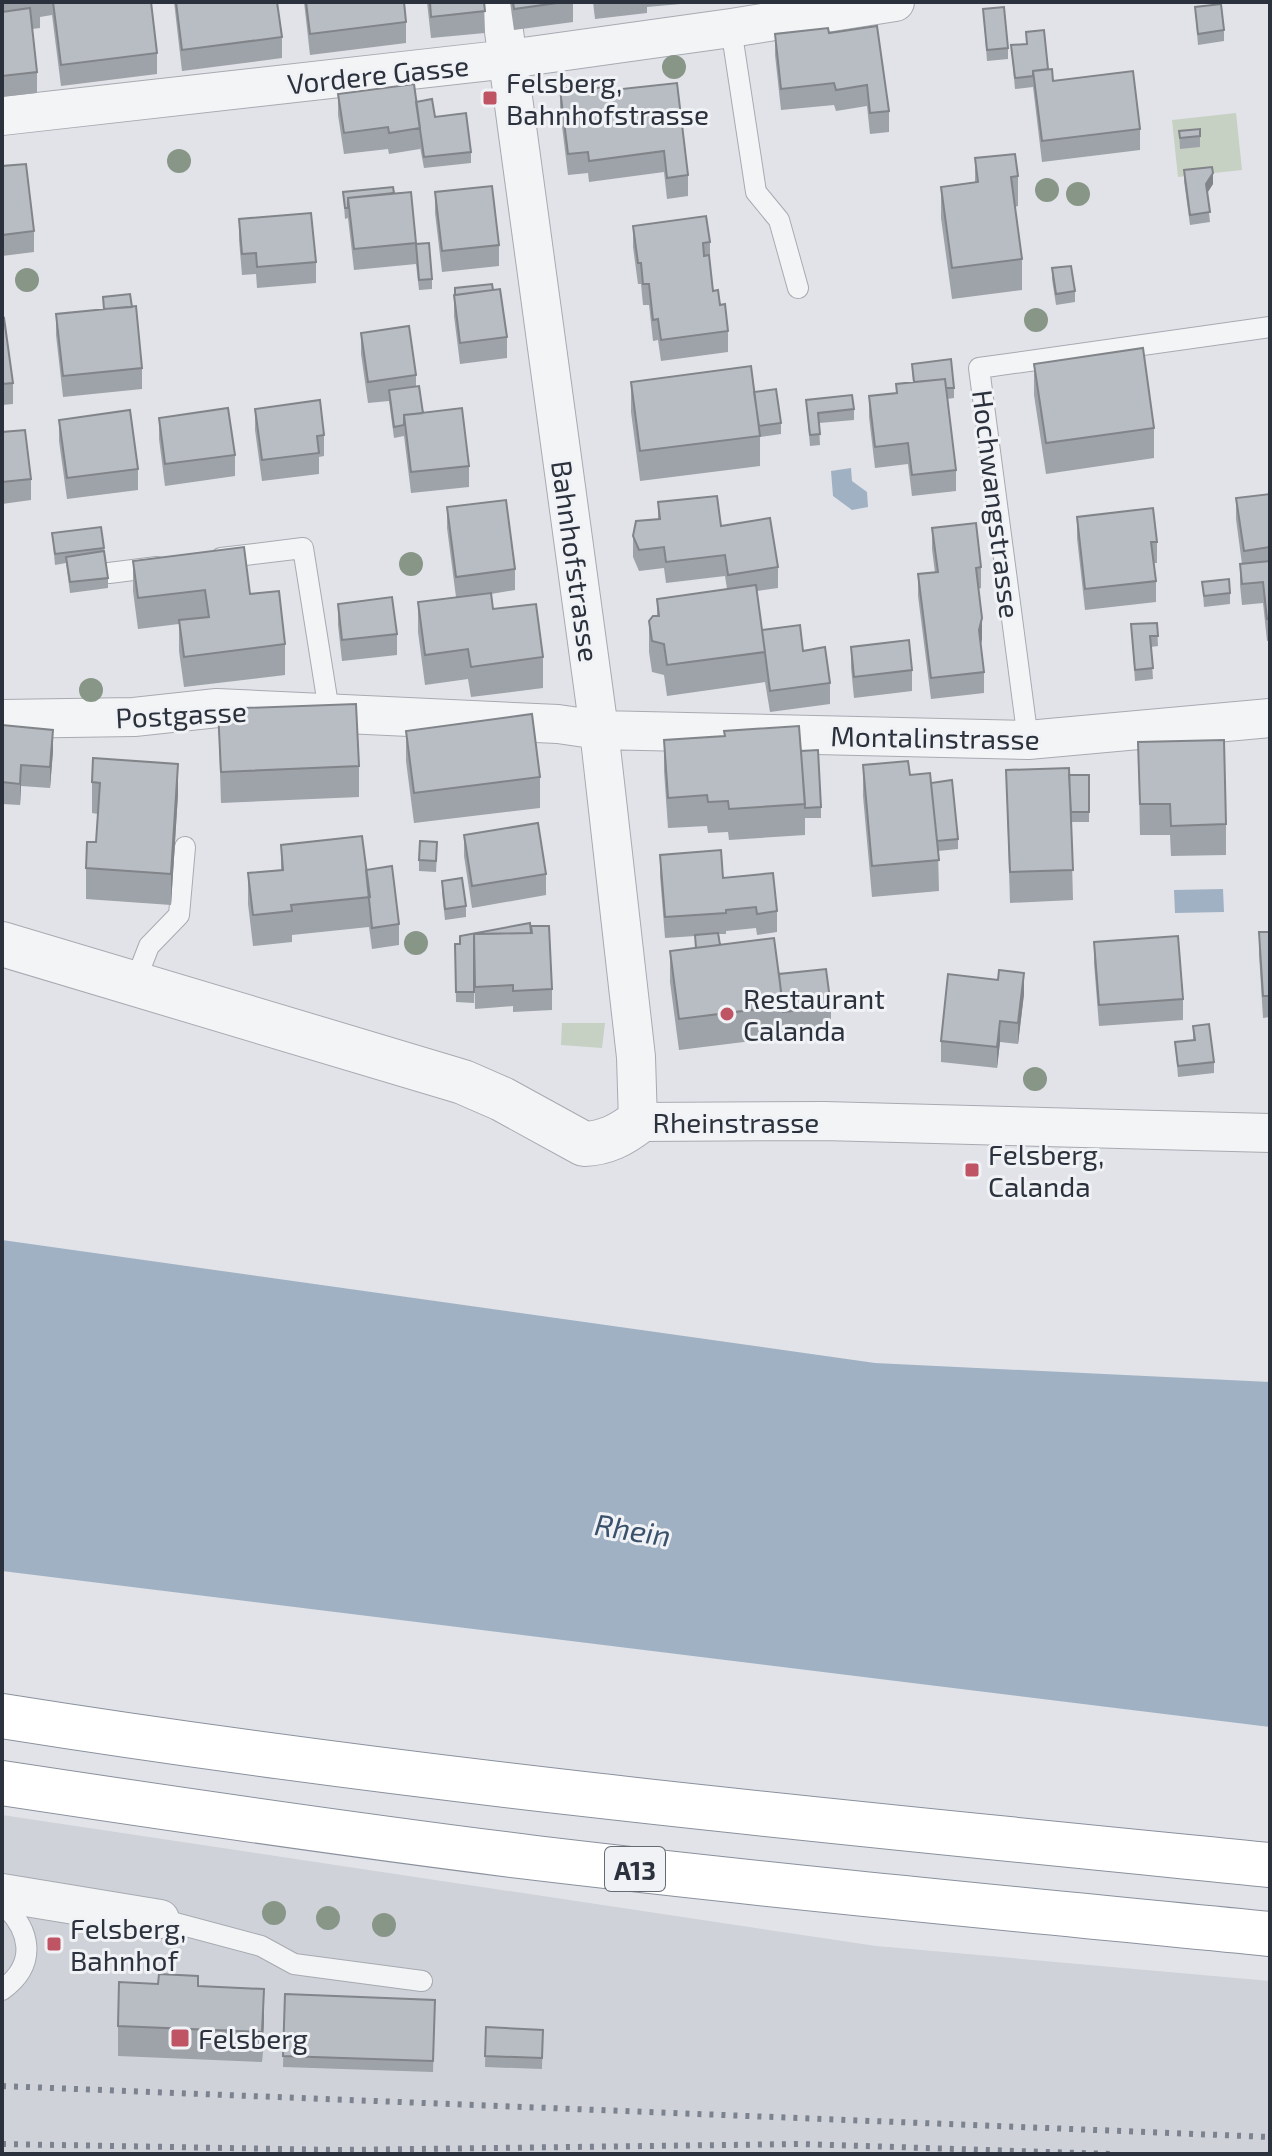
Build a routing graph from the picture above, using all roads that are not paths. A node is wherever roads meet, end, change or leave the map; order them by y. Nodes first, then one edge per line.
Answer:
1 (500, 2) edge
2 (895, 2) edge
3 (731, 28) junction
4 (509, 59) junction
5 (2, 116) edge
6 (798, 288) dead end
7 (1270, 327) edge
8 (208, 560) edge
9 (177, 564) edge
10 (109, 573) edge
11 (329, 711) junction
12 (1270, 718) edge
13 (2, 719) edge
14 (599, 730) junction
15 (1028, 740) junction
16 (185, 847) dead end
17 (2, 944) edge
18 (135, 982) junction
19 (638, 1122) junction
20 (1270, 1133) edge
21 (2, 1716) edge
22 (2, 1783) edge
23 (1270, 1865) edge
24 (2, 1893) edge
25 (2, 1903) edge
26 (160, 1919) joint
27 (1270, 1934) edge
28 (422, 1981) dead end
29 (2, 1990) edge

1 - 4 street, Bahnhofstrasse
2 - 3 street, Vordere Gasse
3 - 4 street, Vordere Gasse
3 - 6 lane
4 - 5 street, Vordere Gasse
4 - 14 street, Bahnhofstrasse
7 - 15 lane, Hochwangstrasse
8 - 11 lane
9 - 10 lane
11 - 13 street, Postgasse
11 - 14 street, Postgasse
12 - 15 street, Montalinstrasse
14 - 15 street, Montalinstrasse
14 - 19 street, Bahnhofstrasse
16 - 18 lane
17 - 18 street, Rheinstrasse
18 - 19 street, Rheinstrasse
19 - 20 street, Rheinstrasse
21 - 23 highway
22 - 27 highway, A13
24 - 26 street
25 - 29 lane
26 - 28 lane

